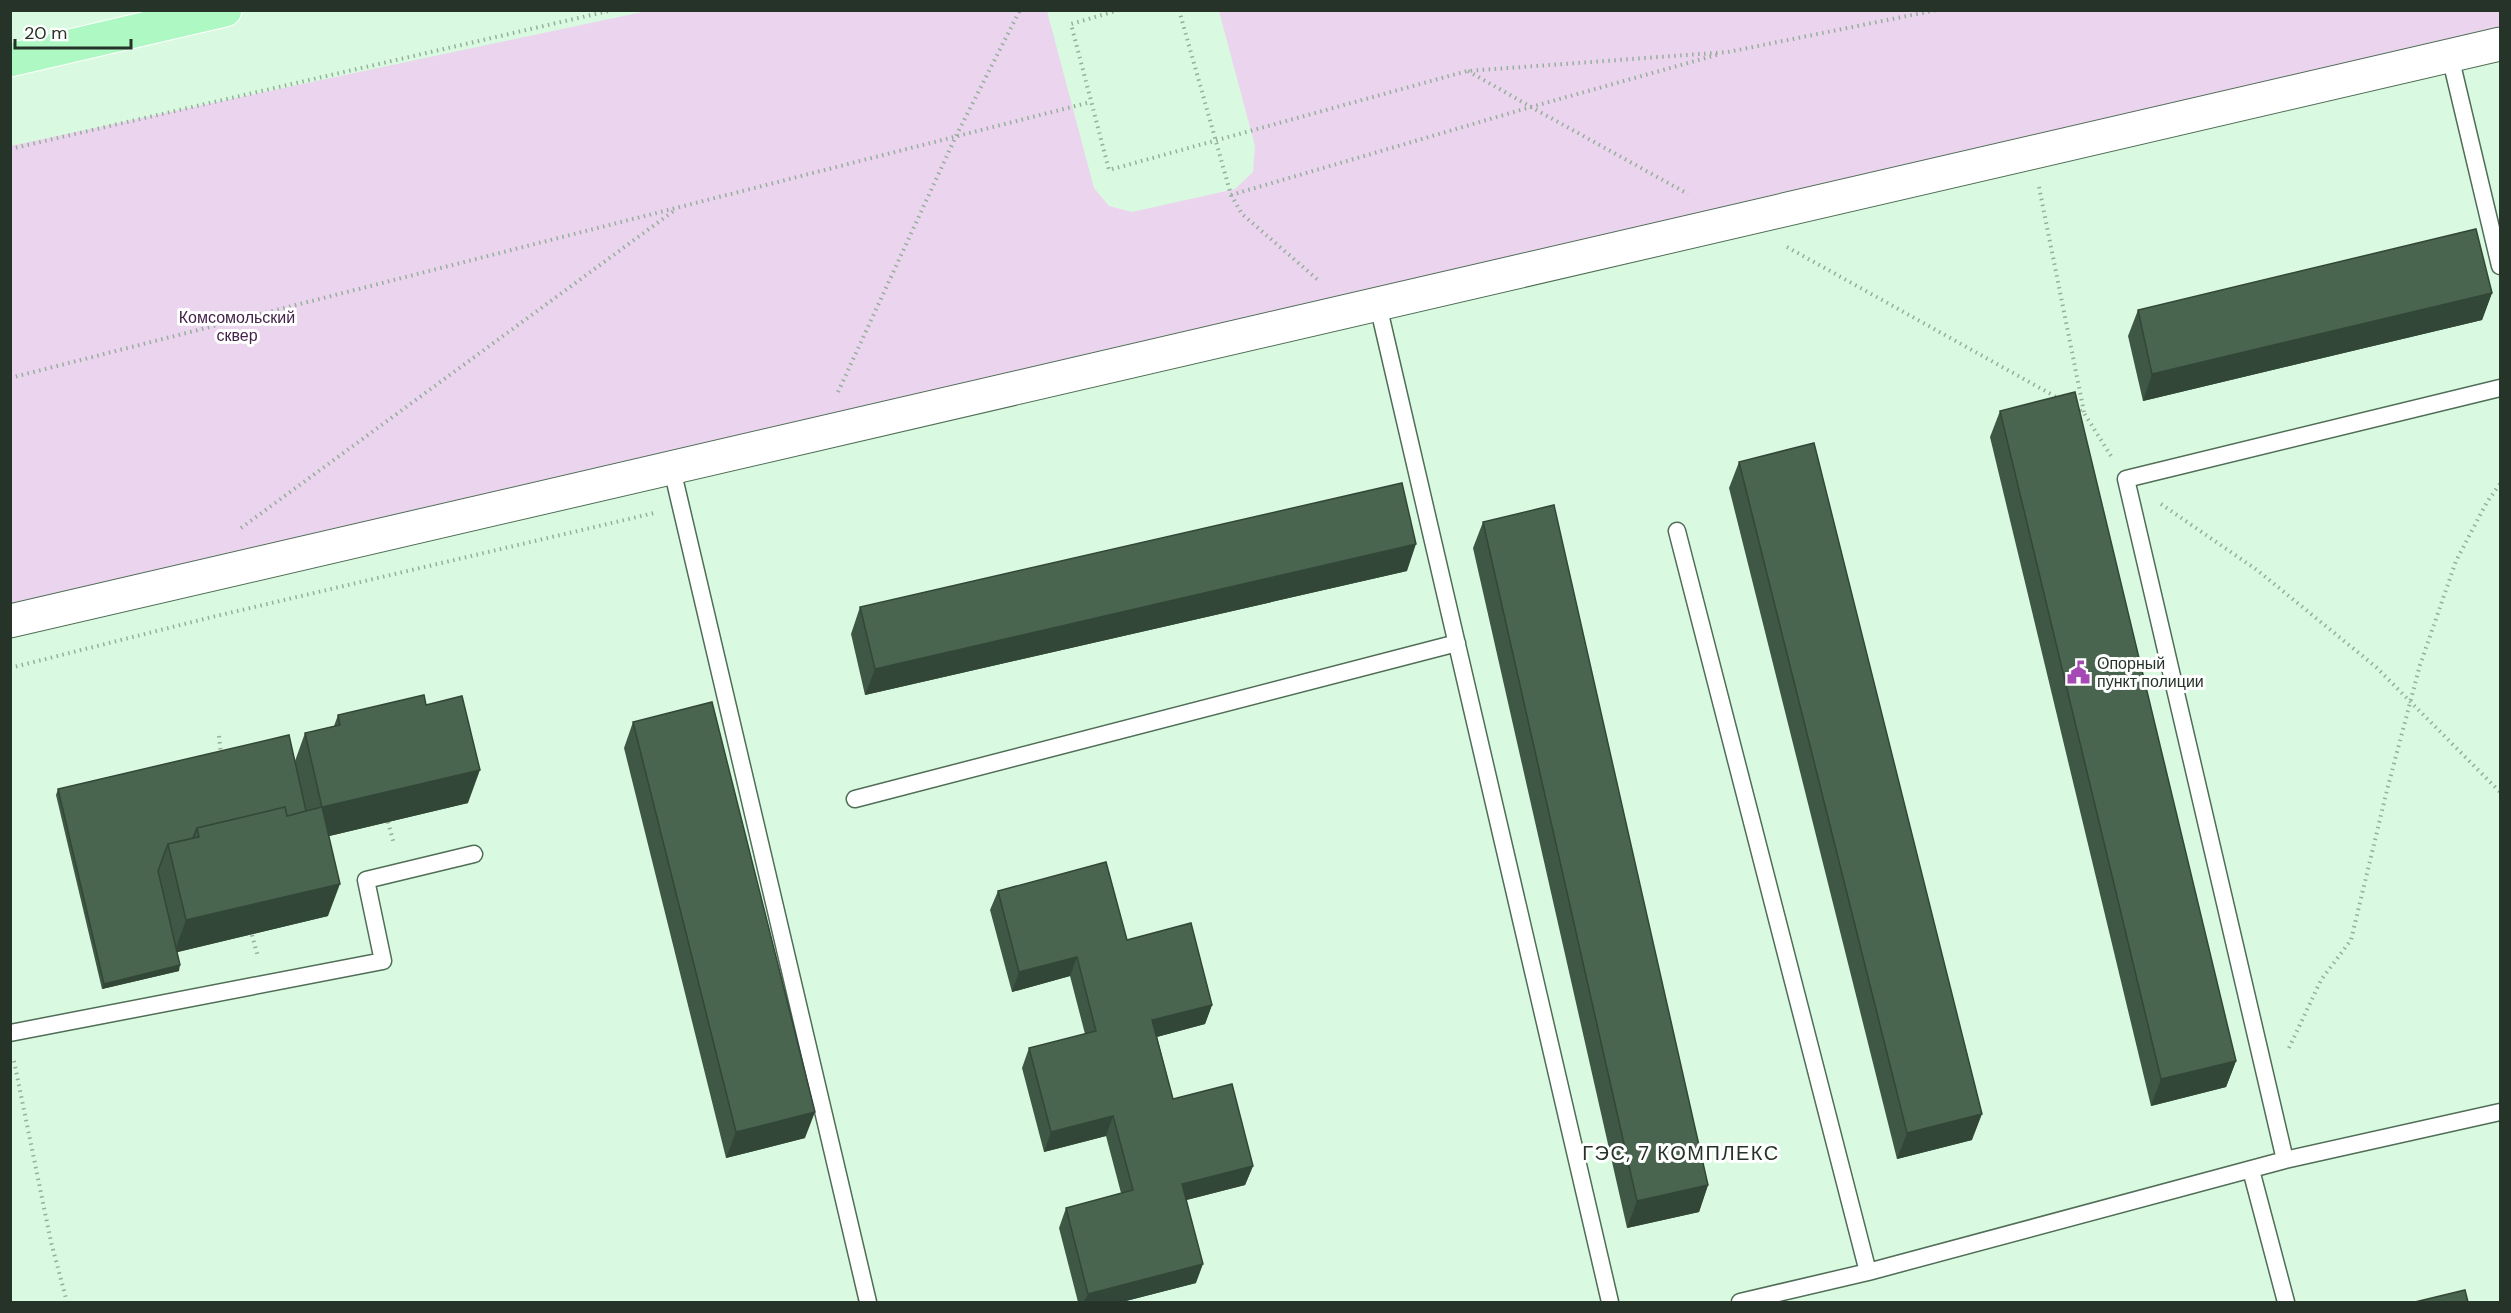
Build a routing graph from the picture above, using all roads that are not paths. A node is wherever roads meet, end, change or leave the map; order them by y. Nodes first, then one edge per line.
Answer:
1 (225, 10) edge
2 (2500, 44) edge
3 (2450, 56) junction
4 (10, 60) edge
5 (2500, 266) edge
6 (1366, 308) junction
7 (2500, 388) edge
8 (672, 469) junction
9 (1677, 531) dead end
10 (10, 621) edge
11 (1457, 643) junction
12 (855, 799) dead end
13 (474, 854) dead end
14 (10, 1033) edge
15 (2500, 1112) edge
16 (2285, 1160) junction
17 (2251, 1170) junction
18 (1868, 1272) junction
19 (1788, 1297) edge
20 (868, 1302) edge
21 (1610, 1302) edge
22 (1740, 1302) edge
23 (2286, 1302) edge

1 - 4 main road
2 - 3 street
3 - 5 lane
3 - 6 street
6 - 8 street
6 - 11 lane
7 - 16 lane
8 - 10 street
8 - 20 lane
9 - 18 lane
11 - 12 lane
11 - 21 lane
13 - 14 lane
15 - 16 lane
16 - 17 lane
17 - 18 lane
17 - 23 lane
18 - 19 lane
19 - 22 lane

